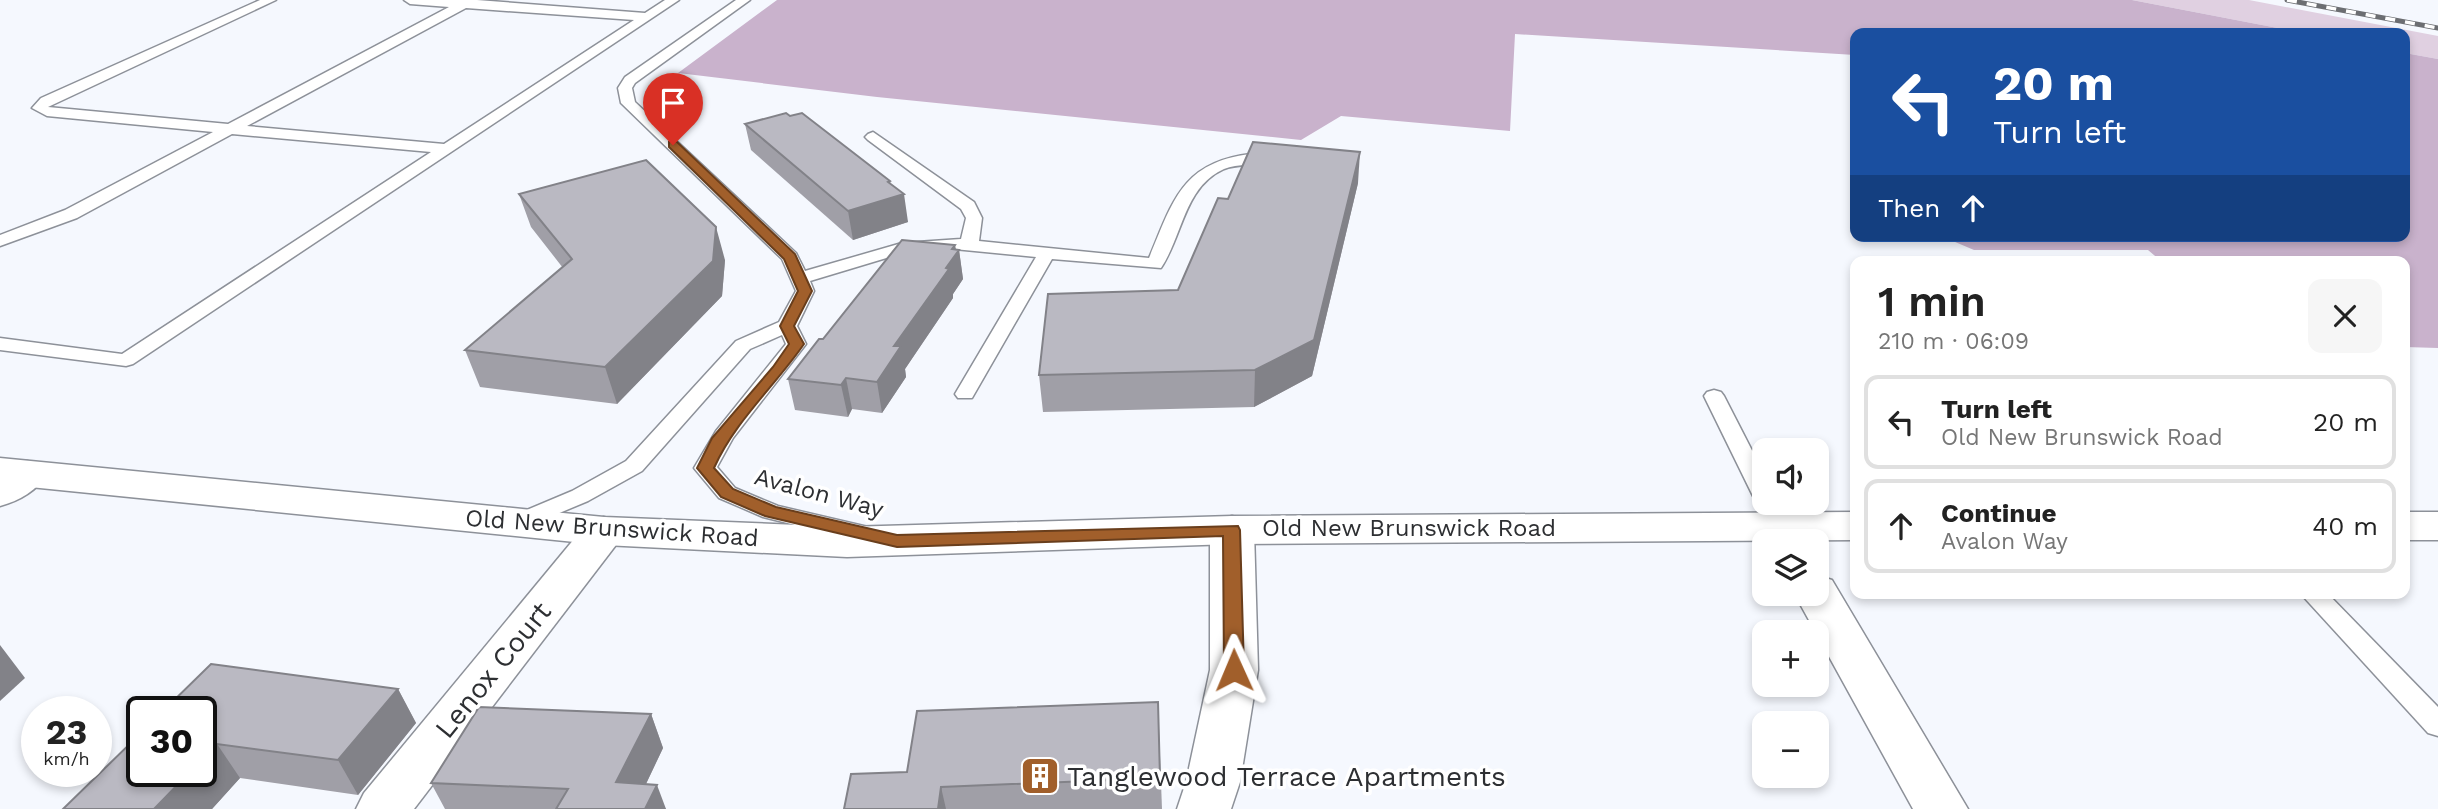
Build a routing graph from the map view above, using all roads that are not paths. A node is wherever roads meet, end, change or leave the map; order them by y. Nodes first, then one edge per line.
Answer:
1 (270, 0) edge
2 (410, 0) edge
3 (673, 0) edge
4 (744, 0) edge
5 (468, 2) edge
6 (647, 17) junction
7 (231, 129) junction
8 (873, 137) dead end
9 (446, 149) junction
10 (1286, 156) edge
11 (0, 241) edge
12 (969, 246) junction
13 (1047, 253) junction
14 (799, 278) junction
15 (787, 326) junction
16 (0, 344) edge
17 (965, 394) dead end
18 (1714, 396) dead end
19 (9, 480) edge
20 (1774, 516) edge
21 (516, 523) junction
22 (1850, 525) edge
23 (2410, 526) edge
24 (2438, 526) edge
25 (1231, 530) junction
26 (604, 531) junction
27 (897, 541) junction
28 (2318, 599) edge
29 (1825, 606) edge
30 (2438, 725) edge
31 (383, 809) edge
32 (1204, 809) edge
33 (1941, 809) edge

1 - 7 lane
2 - 5 lane
3 - 6 lane
4 - 14 lane
5 - 6 lane
5 - 7 lane
6 - 9 lane
7 - 9 lane
7 - 11 lane
8 - 12 lane
9 - 16 lane
10 - 13 lane
12 - 13 lane
12 - 14 lane
13 - 17 lane
14 - 15 lane, Avalon Way
15 - 21 lane
15 - 27 lane, Avalon Way
18 - 20 lane
19 - 21 main road, Old New Brunswick Road
20 - 22 main road, Old New Brunswick Road
20 - 25 main road, Old New Brunswick Road
21 - 26 main road, Old New Brunswick Road
23 - 24 main road
25 - 27 main road, Old New Brunswick Road
25 - 32 main road
26 - 27 main road, Old New Brunswick Road
26 - 31 main road, Lenox Court
28 - 30 lane
29 - 33 main road

